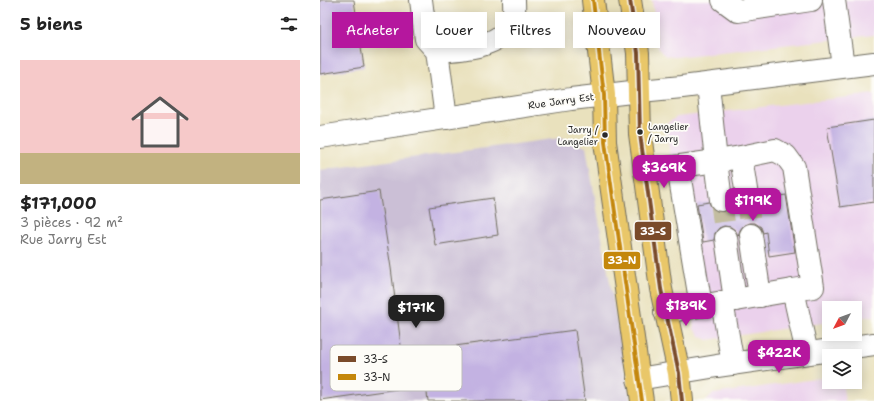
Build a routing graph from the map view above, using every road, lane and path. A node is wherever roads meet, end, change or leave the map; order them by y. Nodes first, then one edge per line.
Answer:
1 (421, 0) edge
2 (514, 0) edge
3 (593, 0) edge
4 (630, 0) edge
5 (723, 0) edge
6 (811, 0) edge
7 (834, 0) edge
8 (437, 51) junction
9 (874, 63) edge
10 (843, 66) junction
11 (708, 84) junction
12 (640, 91) junction
13 (604, 95) junction
14 (446, 118) junction
15 (320, 137) edge
16 (741, 157) junction
17 (716, 161) junction
18 (678, 167) junction
19 (645, 171) junction
20 (747, 196) tunnel mouth
21 (721, 200) tunnel mouth
22 (752, 234) tunnel mouth
23 (726, 238) tunnel mouth
24 (793, 290) junction
25 (760, 296) junction
26 (728, 301) junction
27 (701, 306) junction
28 (666, 312) junction
29 (874, 344) edge
30 (808, 353) junction
31 (733, 364) junction
32 (679, 373) junction
33 (638, 379) junction
34 (642, 401) edge
35 (682, 401) edge

1 - 8 street
2 - 8 street
3 - 13 main road
4 - 12 main road
5 - 6 street
7 - 10 street
8 - 14 street
9 - 10 street, Rue Jarry Est
10 - 11 street, Rue Jarry Est
11 - 12 street, Rue Jarry Est
11 - 17 street
12 - 13 street, Rue Jarry Est
12 - 19 main road
13 - 14 street, Rue Jarry Est
13 - 33 main road
14 - 15 street, Rue Jarry Est
16 - 17 street
16 - 20 street
16 - 24 street
17 - 18 street
17 - 21 street
18 - 19 street
18 - 27 street
19 - 28 main road
22 - 25 street
23 - 26 street
24 - 25 street
24 - 30 street
25 - 26 street
26 - 27 street
26 - 31 street
27 - 28 street
28 - 32 main road
29 - 30 street
30 - 31 street
31 - 32 street
32 - 33 street
32 - 35 main road
33 - 34 main road

